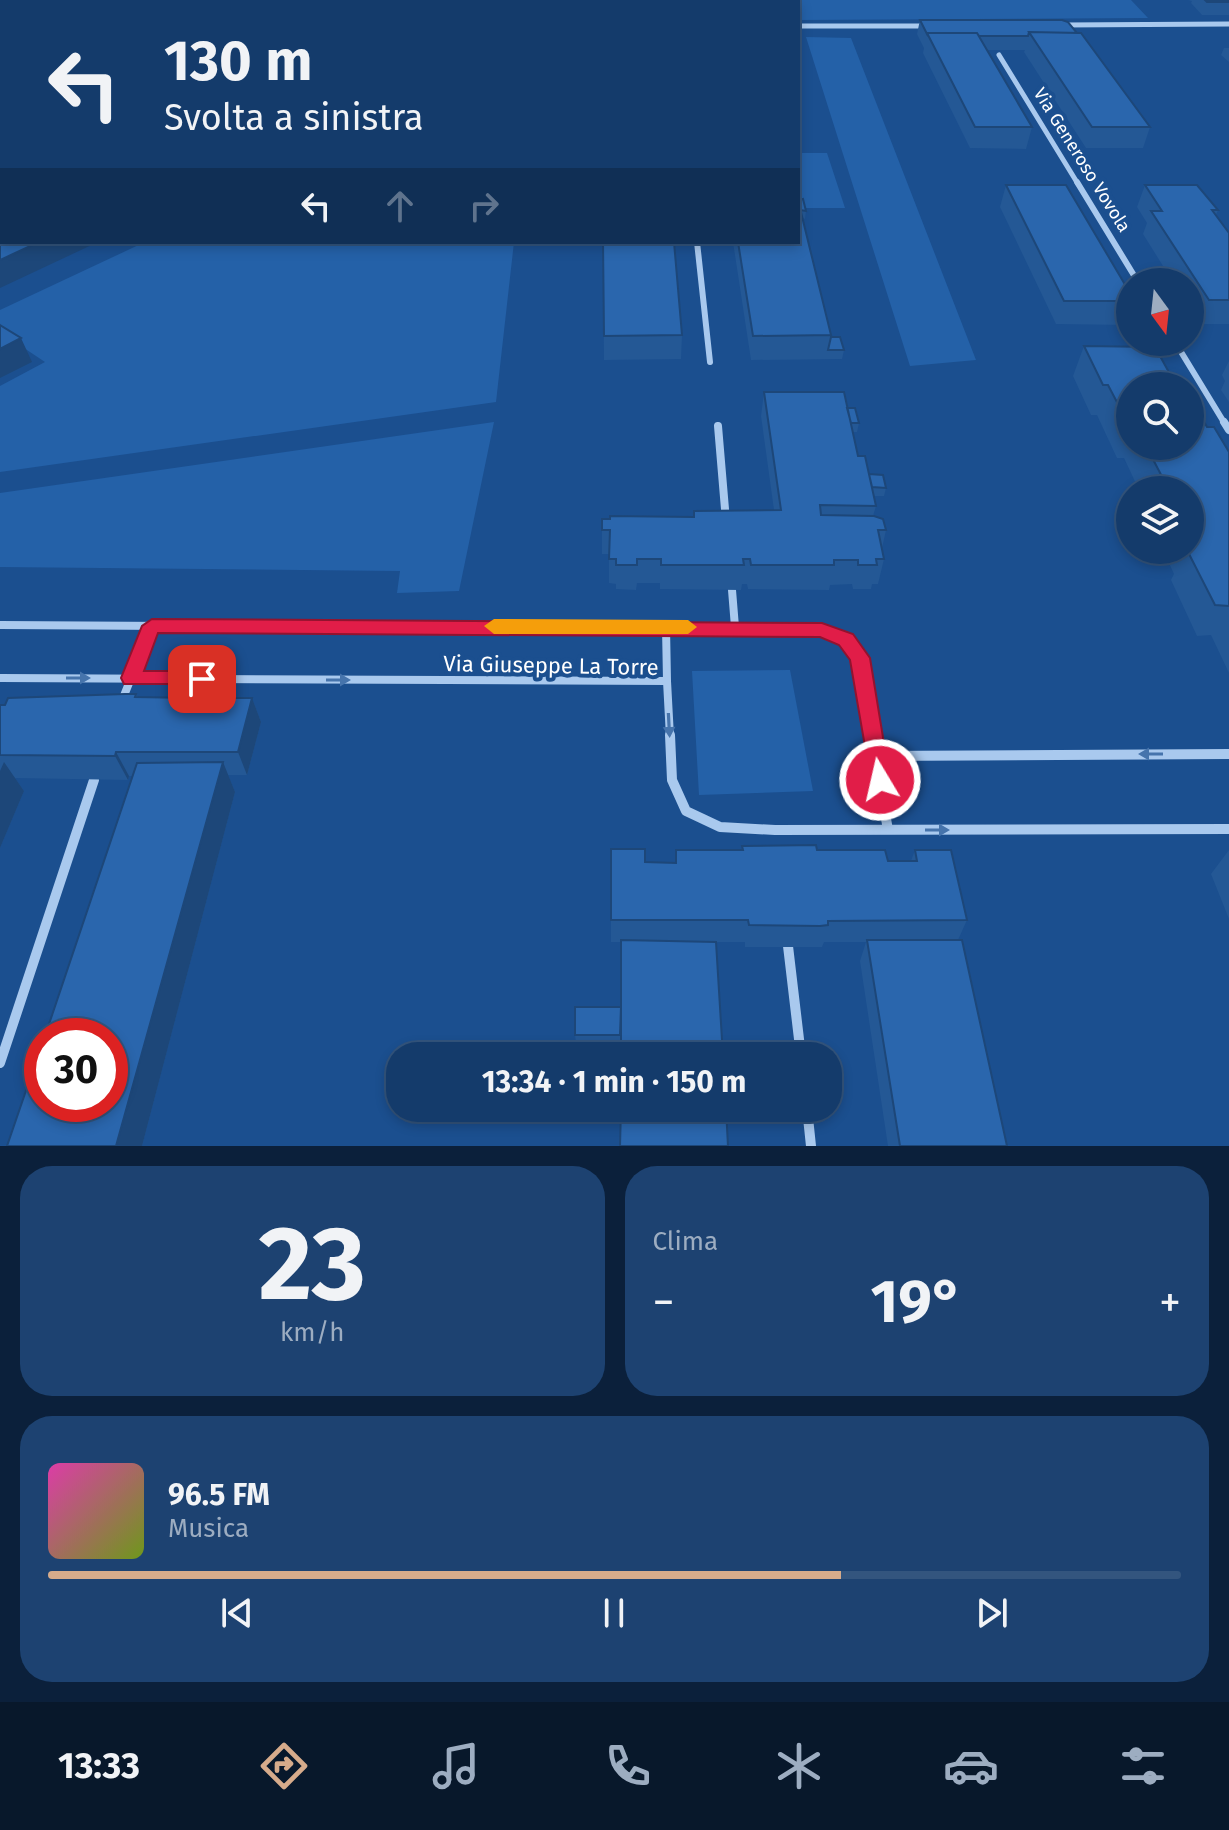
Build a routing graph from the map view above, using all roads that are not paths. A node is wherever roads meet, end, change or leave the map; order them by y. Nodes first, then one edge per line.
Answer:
1 (1229, 24) edge
2 (1057, 25) edge
3 (800, 26) edge
4 (930, 26) edge
5 (999, 55) edge
6 (697, 244) edge
7 (1129, 268) edge
8 (1184, 356) edge
9 (710, 362) dead end
10 (718, 426) dead end
11 (1229, 430) edge
12 (727, 535) edge
13 (732, 590) edge
14 (0, 625) edge
15 (152, 626) junction
16 (666, 627) junction
17 (735, 627) junction
18 (0, 678) edge
19 (131, 678) junction
20 (667, 681) junction
21 (115, 718) edge
22 (1229, 754) edge
23 (875, 756) junction
24 (94, 780) edge
25 (1229, 829) edge
26 (775, 830) junction
27 (888, 830) junction
28 (776, 843) edge
29 (788, 946) edge
30 (799, 1042) edge
31 (0, 1063) edge
32 (808, 1122) edge
33 (811, 1146) edge

1 - 2 street
3 - 4 street
5 - 7 street, Via Generoso Vovola
6 - 9 street
8 - 11 street
10 - 12 street
13 - 17 street
14 - 15 street, Via Giuseppe La Torre
15 - 16 street, Via Giuseppe La Torre
15 - 19 street
16 - 17 street, Via Giuseppe La Torre
16 - 20 street
17 - 23 street, Via Giuseppe La Torre
18 -> 19 street, Via Giuseppe La Torre
19 -> 20 street, Via Giuseppe La Torre
19 - 21 street
20 -> 26 street, Via Giuseppe La Torre
22 -> 23 street
23 - 27 street, Via Giuseppe La Torre
24 - 31 street
27 -> 25 street, Via Giuseppe La Torre
26 - 27 street, Via Giuseppe La Torre
26 - 28 street
29 - 30 street
32 - 33 street

